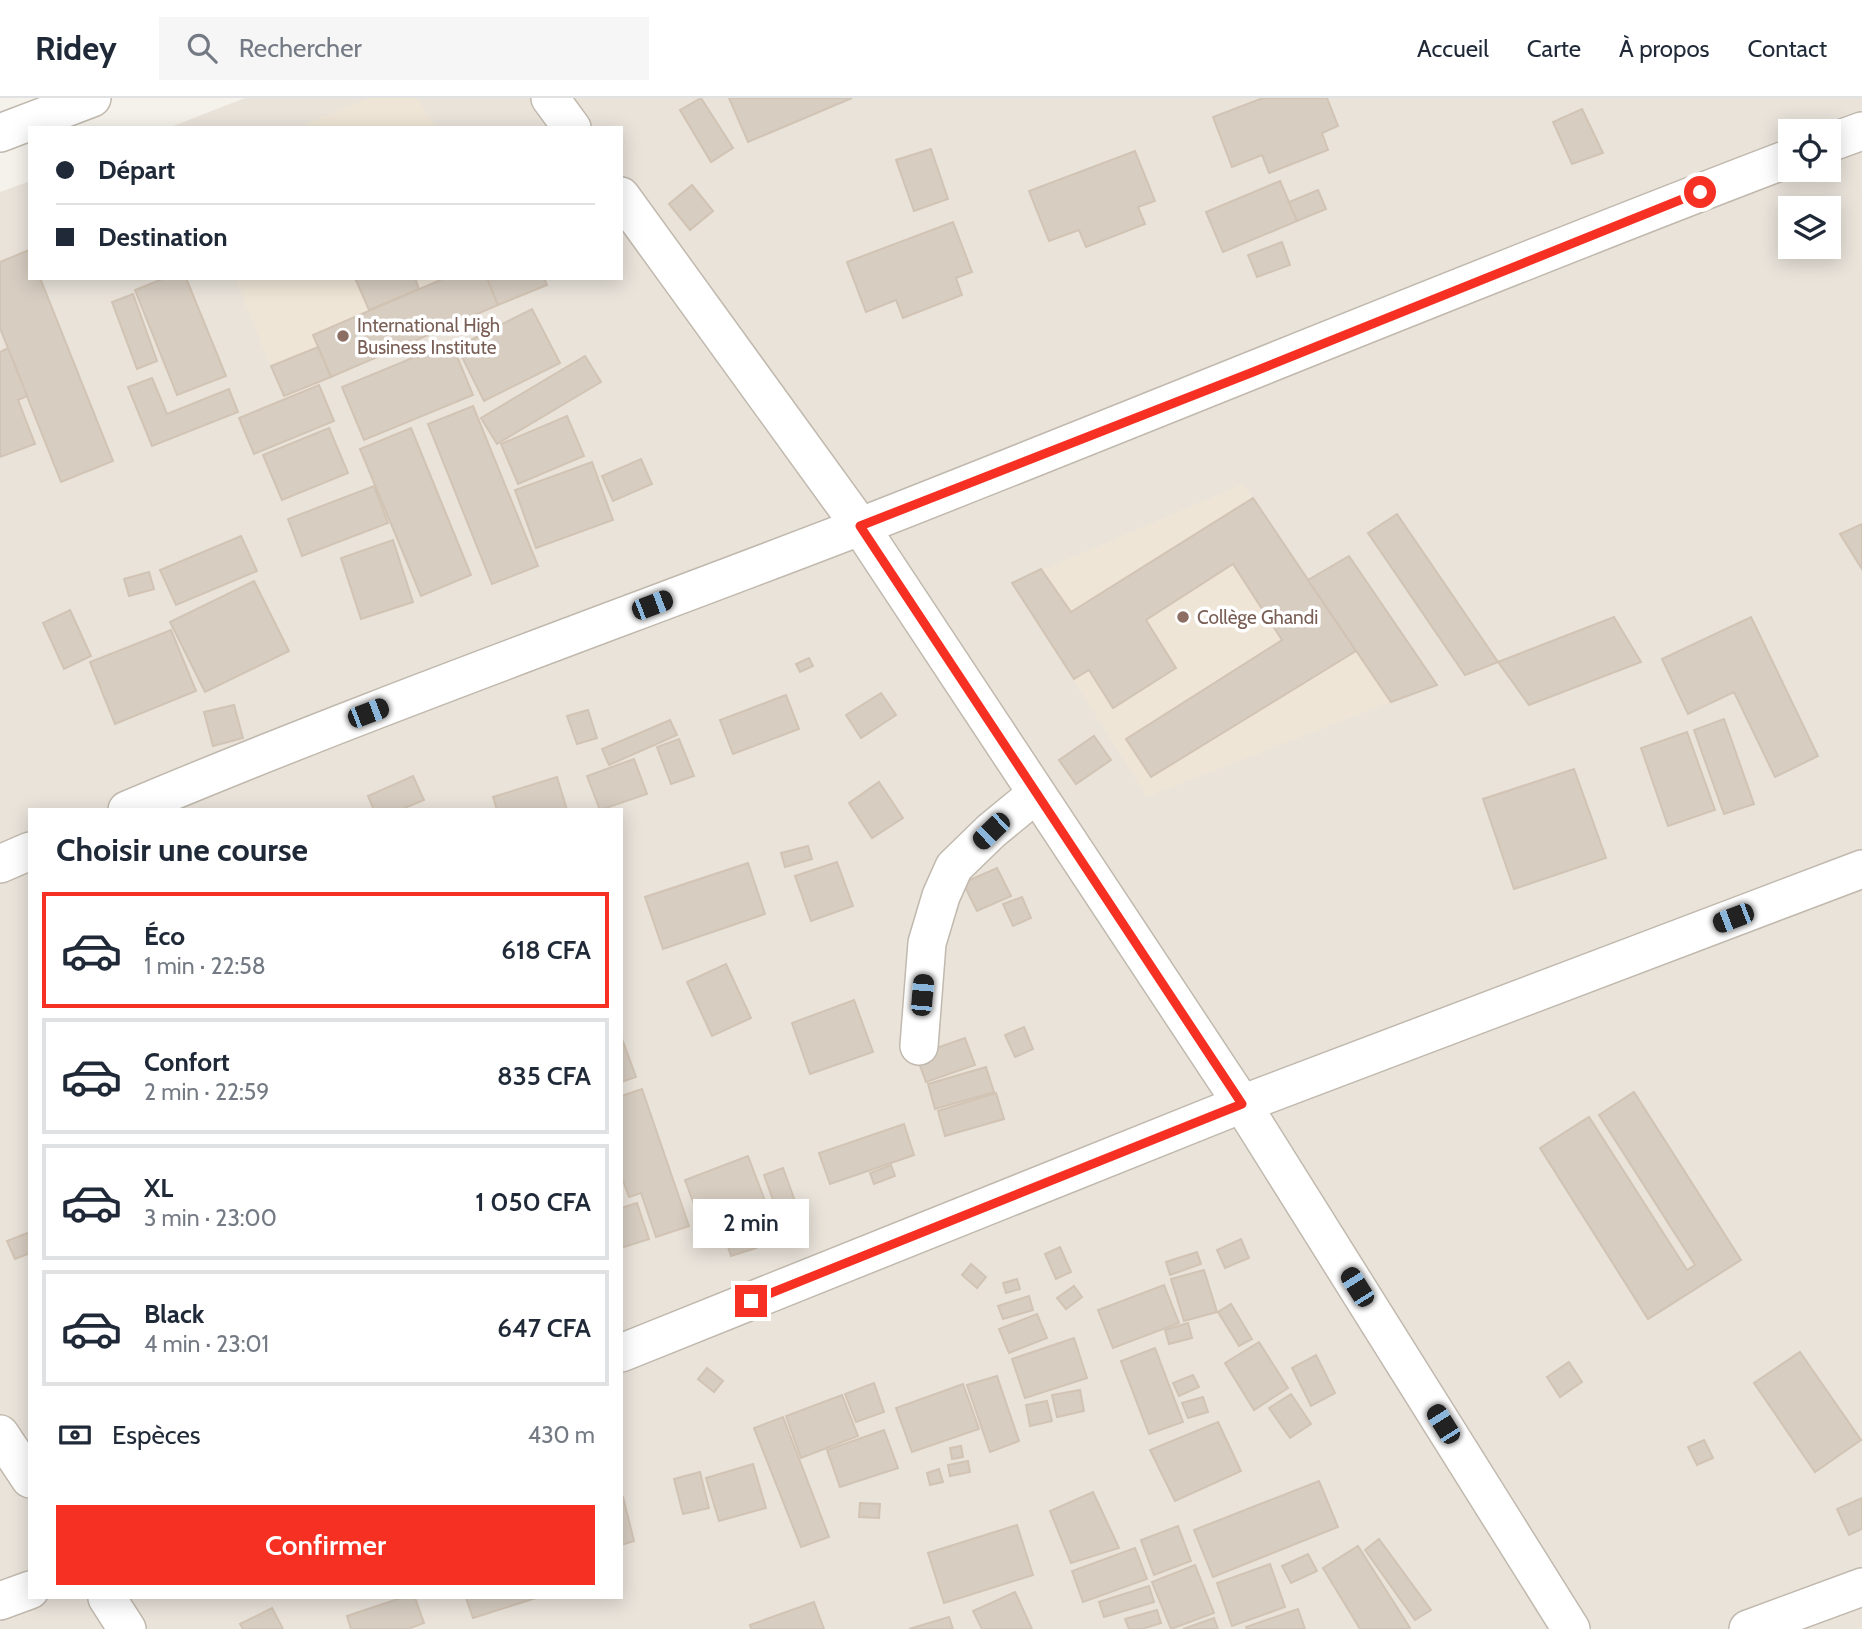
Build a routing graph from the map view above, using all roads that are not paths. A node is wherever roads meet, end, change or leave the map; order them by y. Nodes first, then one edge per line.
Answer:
1 (92, 98) edge
2 (551, 98) edge
3 (571, 126) edge
4 (1862, 131) edge
5 (0, 133) edge
6 (1841, 139) edge
7 (1778, 163) edge
8 (623, 199) edge
9 (860, 526) junction
10 (1036, 794) junction
11 (132, 808) edge
12 (28, 852) edge
13 (0, 864) edge
14 (1862, 869) edge
15 (919, 1046) dead end
16 (1242, 1104) junction
17 (623, 1352) edge
18 (0, 1433) edge
19 (28, 1476) edge
20 (1862, 1587) edge
21 (28, 1591) edge
22 (108, 1599) edge
23 (0, 1601) edge
24 (127, 1629) edge
25 (1572, 1629) edge
26 (1748, 1629) edge

1 - 5 street
2 - 3 street
4 - 6 street
7 - 9 street
8 - 9 street
9 - 10 street
9 - 11 street
10 - 15 street
10 - 16 street
12 - 13 street
14 - 16 street
16 - 17 street
16 - 25 street
18 - 19 street
20 - 26 street
21 - 23 street
22 - 24 street

